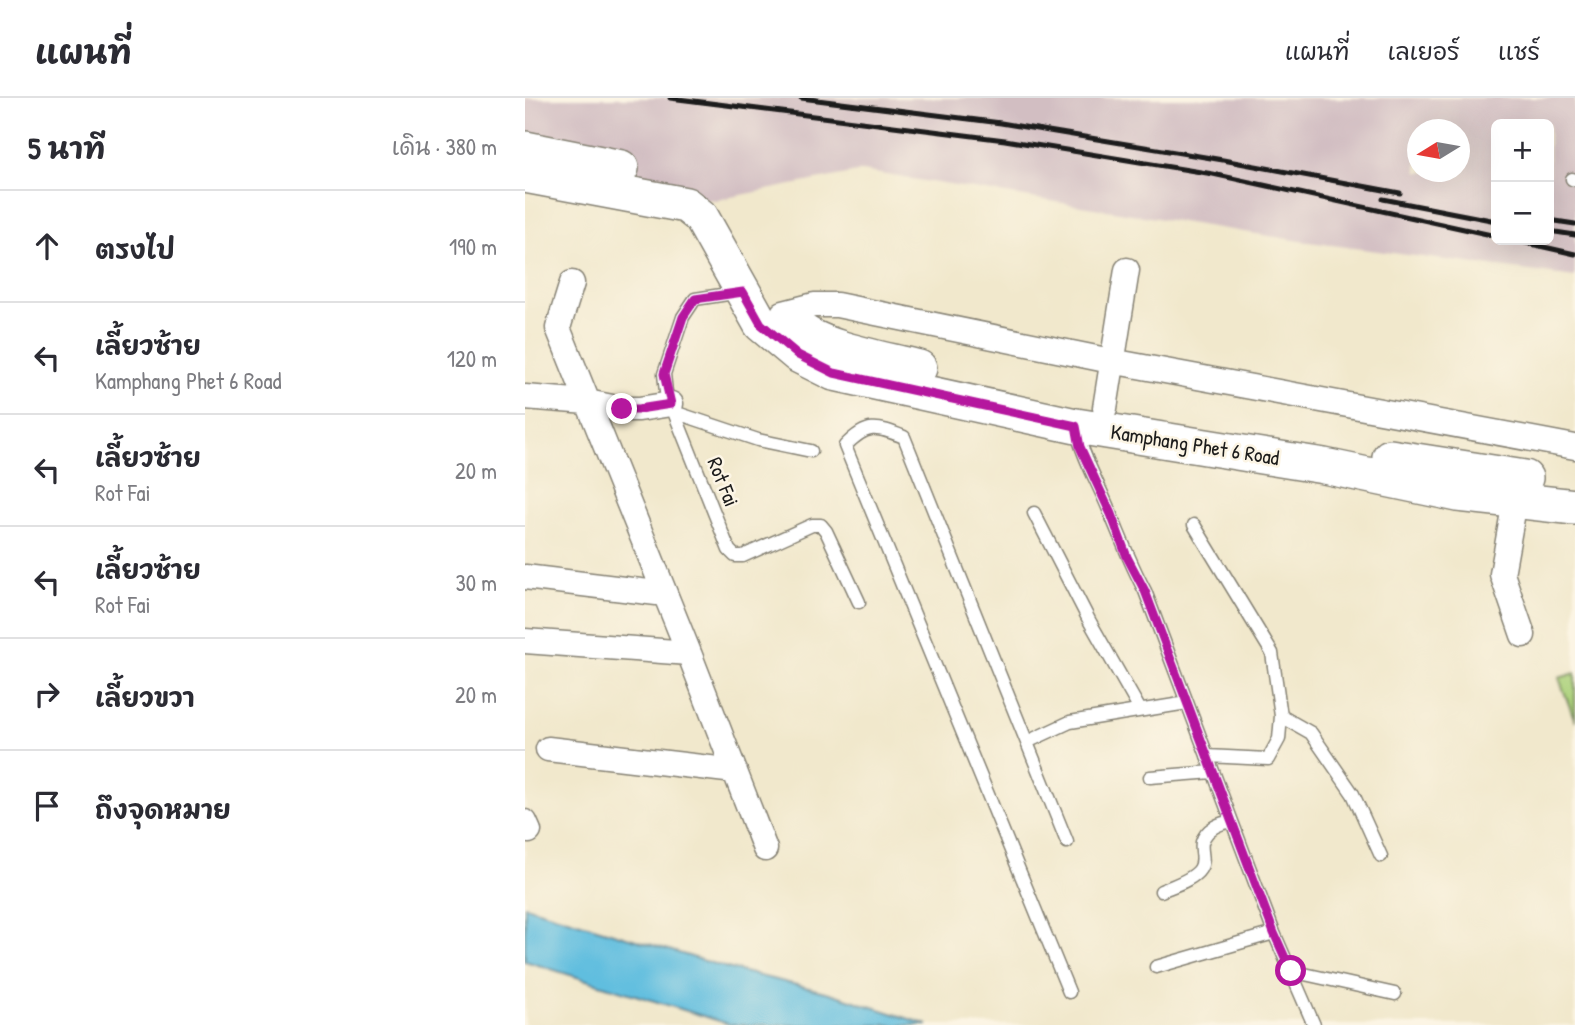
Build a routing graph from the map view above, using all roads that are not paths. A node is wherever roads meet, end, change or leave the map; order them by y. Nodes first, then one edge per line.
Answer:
1 (525, 149) edge
2 (525, 175) edge
3 (1127, 270) dead end
4 (572, 283) dead end
5 (743, 292) junction
6 (783, 313) junction
7 (1111, 361) junction
8 (525, 397) edge
9 (587, 401) junction
10 (673, 408) junction
11 (1105, 408) junction
12 (1076, 426) junction
13 (1525, 437) junction
14 (1575, 447) edge
15 (811, 450) dead end
16 (1575, 485) edge
17 (1516, 489) junction
18 (1575, 507) edge
19 (1034, 513) dead end
20 (1194, 525) dead end
21 (525, 577) edge
22 (665, 594) junction
23 (859, 602) dead end
24 (1523, 635) dead end
25 (525, 641) edge
26 (689, 653) junction
27 (1187, 703) junction
28 (1140, 710) junction
29 (1281, 716) junction
30 (1027, 741) junction
31 (548, 749) dead end
32 (1207, 756) junction
33 (735, 771) junction
34 (1213, 772) junction
35 (1150, 777) dead end
36 (1233, 822) junction
37 (1067, 842) dead end
38 (765, 849) dead end
39 (1381, 856) dead end
40 (1161, 891) dead end
41 (1274, 933) junction
42 (1156, 967) dead end
43 (1291, 971) junction
44 (1069, 992) dead end
45 (1395, 994) dead end
46 (1314, 1025) edge

1 - 6 street, Kamphang Phet 6 Road
2 - 5 street, Kamphang Phet 6 Road
3 - 7 street
4 - 9 street
5 - 10 lane, Rot Fai
5 - 12 street, Kamphang Phet 6 Road
6 - 7 street
6 - 11 street, Kamphang Phet 6 Road
7 - 11 street
7 - 13 street
8 - 9 street
9 - 10 street
9 - 22 street
10 - 15 lane
10 - 23 lane, Rot Fai
11 - 17 street, Kamphang Phet 6 Road
12 - 17 street, Kamphang Phet 6 Road
12 - 27 lane
13 - 14 street
13 - 17 street
16 - 17 street, Kamphang Phet 6 Road
17 - 18 street, Kamphang Phet 6 Road
17 - 24 street
19 - 28 lane
20 - 29 lane
21 - 22 street
22 - 26 street
25 - 26 street
26 - 33 street
27 - 28 lane
27 - 32 lane
28 - 30 lane
29 - 32 lane
29 - 39 lane
30 - 37 lane
30 - 44 lane
31 - 33 street
32 - 34 lane
33 - 38 street
34 - 35 lane
34 - 36 lane
36 - 40 lane
36 - 41 lane
41 - 42 lane
41 - 43 lane
43 - 45 lane
43 - 46 lane

